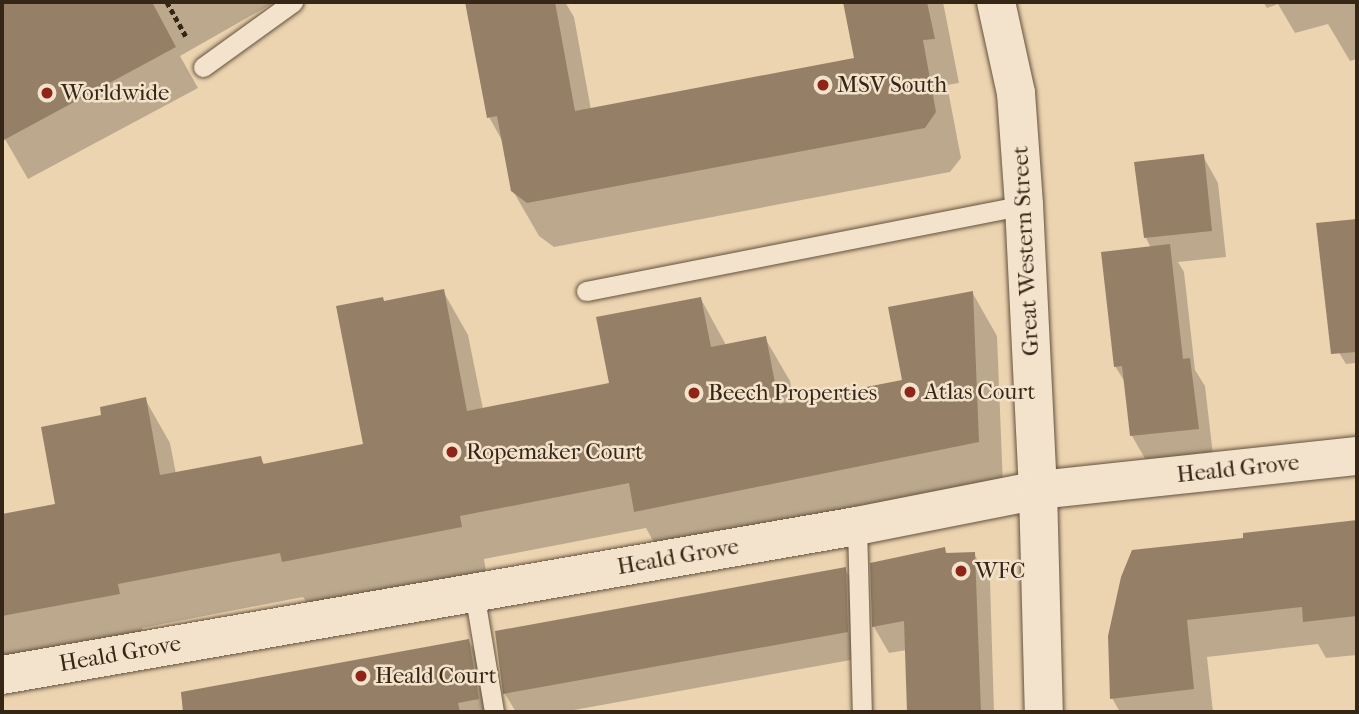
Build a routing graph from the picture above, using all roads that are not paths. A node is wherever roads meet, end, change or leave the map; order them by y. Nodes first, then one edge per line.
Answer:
1 (293, 2) edge
2 (996, 2) edge
3 (203, 67) dead end
4 (1024, 205) junction
5 (586, 291) dead end
6 (1357, 456) edge
7 (1038, 490) junction
8 (857, 526) junction
9 (474, 592) junction
10 (2, 675) edge
11 (494, 712) edge
12 (862, 712) edge
13 (1044, 712) edge

1 - 3 lane
2 - 4 street, Great Western Street
4 - 5 lane
4 - 7 street, Great Western Street
6 - 7 street, Heald Grove
7 - 8 street, Heald Grove
7 - 13 street, Great Western Street
8 - 9 street, Heald Grove
8 - 12 lane
9 - 10 street, Heald Grove
9 - 11 lane

